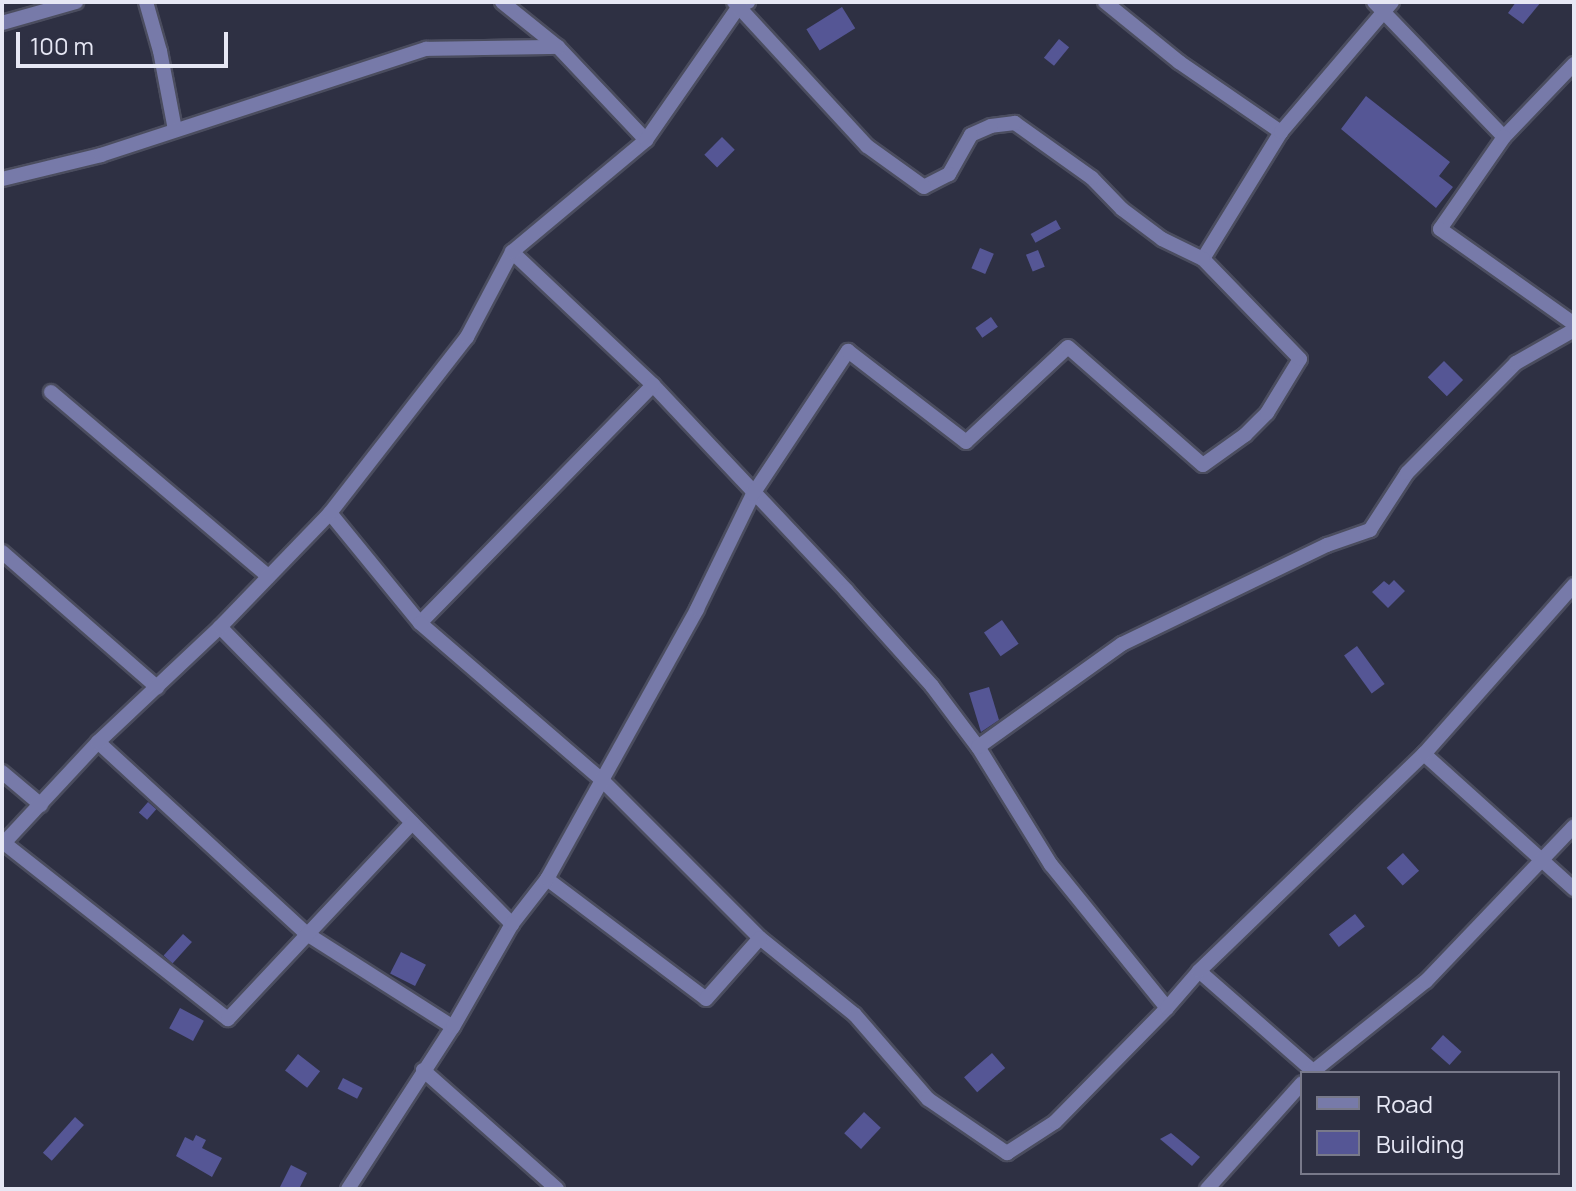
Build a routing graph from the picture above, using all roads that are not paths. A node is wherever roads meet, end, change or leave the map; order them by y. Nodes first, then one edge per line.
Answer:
1 (76, 2) edge
2 (146, 2) edge
3 (502, 2) edge
4 (1105, 2) edge
5 (740, 3) edge
6 (1384, 5) edge
7 (2, 23) edge
8 (558, 47) junction
9 (1574, 64) edge
10 (175, 130) junction
11 (1281, 132) junction
12 (1504, 137) junction
13 (646, 140) junction
14 (2, 179) edge
15 (512, 252) junction
16 (1203, 259) junction
17 (1574, 327) edge
18 (653, 385) junction
19 (51, 392) dead end
20 (753, 494) junction
21 (330, 513) junction
22 (2, 552) edge
23 (268, 576) junction
24 (1574, 585) edge
25 (420, 623) junction
26 (220, 627) junction
27 (157, 687) junction
28 (98, 742) junction
29 (978, 747) junction
30 (1424, 754) junction
31 (2, 772) edge
32 (602, 780) junction
33 (41, 805) junction
34 (412, 823) junction
35 (1574, 826) edge
36 (3, 844) edge
37 (1543, 861) junction
38 (547, 879) junction
39 (1574, 889) edge
40 (512, 924) junction
41 (307, 934) junction
42 (760, 938) junction
43 (1199, 971) junction
44 (1167, 1008) junction
45 (453, 1027) junction
46 (423, 1070) junction
47 (1311, 1071) edge
48 (1313, 1071) edge
49 (1300, 1085) edge
50 (348, 1189) edge
51 (557, 1189) edge
52 (1207, 1189) edge

1 - 7 street
2 - 10 street
3 - 8 street
4 - 11 street
5 - 13 street
5 - 16 street
6 - 11 street
6 - 12 street
8 - 10 street
8 - 13 street
9 - 12 street
10 - 14 street
11 - 16 street
12 - 17 street
13 - 15 street
15 - 18 street
15 - 21 street
16 - 20 street
17 - 29 street
18 - 20 street
18 - 25 street
19 - 23 street
20 - 29 street
20 - 32 street
21 - 23 street
21 - 25 street
22 - 27 street
23 - 26 street
24 - 30 street
25 - 32 street
26 - 27 street
26 - 34 street
27 - 28 street
28 - 33 street
28 - 41 street
29 - 44 street
30 - 37 street
30 - 43 street
31 - 33 street
32 - 38 street
32 - 42 street
33 - 36 street
34 - 40 street
34 - 41 street
35 - 37 street
36 - 41 street
37 - 39 street
37 - 48 street
38 - 40 street
38 - 42 street
40 - 45 street
41 - 45 street
42 - 44 street
43 - 44 street
43 - 47 street
45 - 46 street
46 - 50 street
46 - 51 street
49 - 52 street

